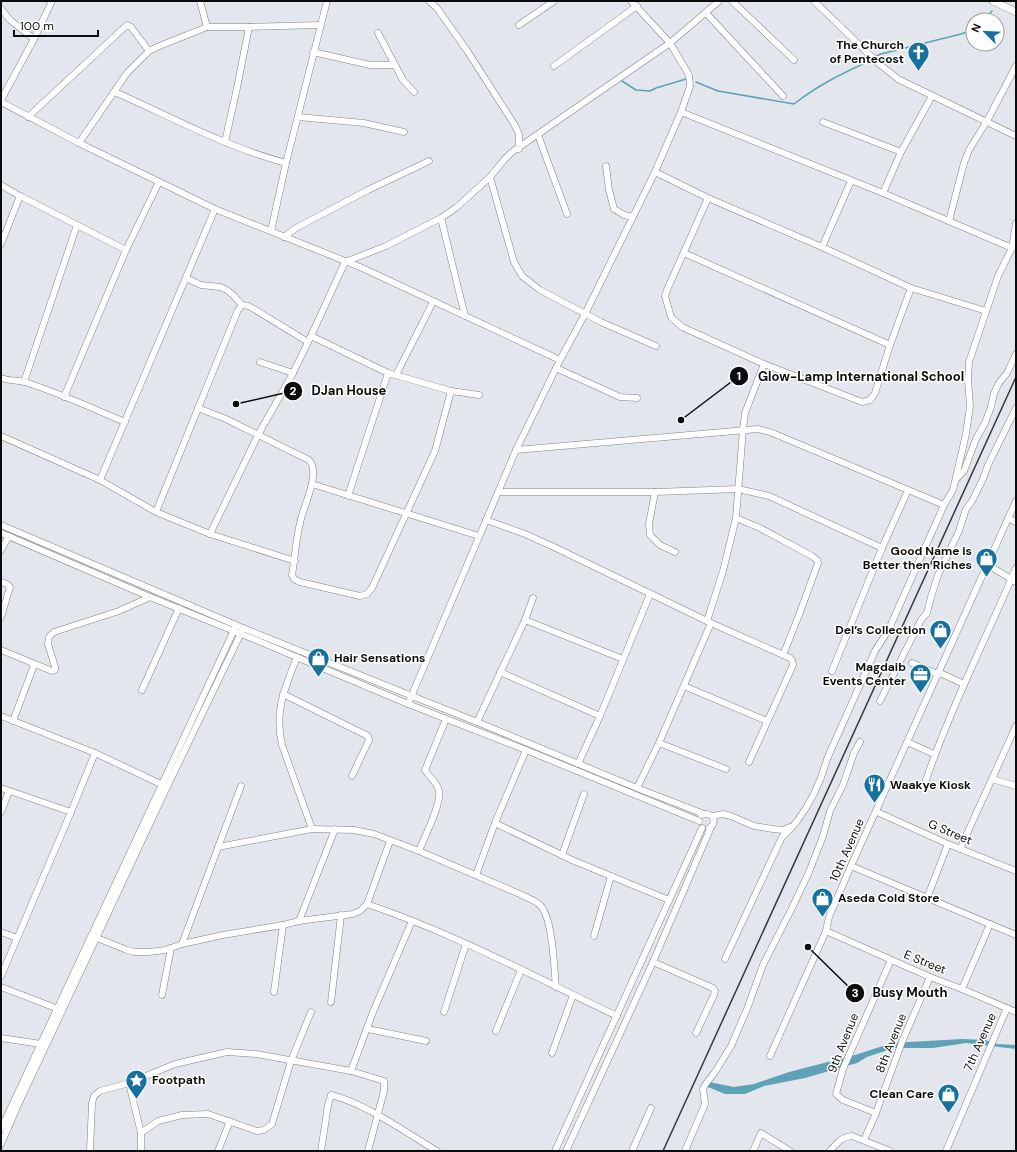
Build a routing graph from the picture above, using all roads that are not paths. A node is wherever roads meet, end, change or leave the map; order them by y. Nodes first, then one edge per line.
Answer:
1 (52, 1) edge
2 (200, 1) edge
3 (327, 1) edge
4 (429, 1) edge
5 (554, 1) edge
6 (631, 1) edge
7 (719, 1) edge
8 (732, 1) edge
9 (814, 1) edge
10 (993, 1) edge
11 (637, 6) junction
12 (1, 9) edge
13 (1016, 12) edge
14 (706, 13) junction
15 (320, 25) junction
16 (519, 26) dead end
17 (208, 27) junction
18 (249, 27) junction
19 (378, 33) dead end
20 (34, 39) junction
21 (670, 43) junction
22 (149, 51) junction
23 (313, 52) junction
24 (794, 60) dead end
25 (393, 65) junction
26 (554, 66) dead end
27 (1016, 66) edge
28 (115, 92) junction
29 (414, 92) dead end
30 (783, 96) dead end
31 (932, 96) junction
32 (1, 101) edge
33 (681, 112) junction
34 (28, 117) junction
35 (298, 118) junction
36 (986, 121) junction
37 (823, 122) dead end
38 (404, 132) dead end
39 (538, 135) junction
40 (1016, 136) edge
41 (225, 142) junction
42 (79, 143) junction
43 (518, 149) junction
44 (901, 152) junction
45 (429, 161) dead end
46 (286, 163) junction
47 (606, 166) dead end
48 (655, 172) junction
49 (490, 177) junction
50 (851, 181) junction
51 (159, 182) junction
52 (1, 185) edge
53 (883, 193) junction
54 (20, 196) junction
55 (708, 198) junction
56 (215, 208) junction
57 (567, 214) dead end
58 (633, 217) junction
59 (441, 218) junction
60 (949, 221) junction
61 (1016, 223) edge
62 (77, 225) junction
63 (271, 231) junction
64 (284, 237) junction
65 (1, 244) edge
66 (822, 246) junction
67 (1012, 248) junction
68 (126, 250) junction
69 (684, 253) junction
70 (344, 262) junction
71 (186, 278) junction
72 (910, 288) junction
73 (433, 302) junction
74 (242, 305) junction
75 (986, 311) junction
76 (585, 314) junction
77 (465, 316) junction
78 (312, 336) junction
79 (308, 342) junction
80 (890, 345) junction
81 (656, 346) dead end
82 (1016, 354) edge
83 (560, 360) junction
84 (260, 362) dead end
85 (764, 364) junction
86 (556, 368) junction
87 (293, 373) junction
88 (388, 373) junction
89 (396, 375) junction
90 (1, 378) edge
91 (24, 382) junction
92 (451, 390) junction
93 (479, 395) dead end
94 (64, 397) junction
95 (636, 398) dead end
96 (198, 408) junction
97 (1016, 408) edge
98 (125, 422) junction
99 (743, 429) junction
100 (258, 435) junction
101 (1, 436) edge
102 (516, 450) junction
103 (956, 479) junction
104 (100, 480) junction
105 (312, 484) junction
106 (738, 489) junction
107 (908, 490) junction
108 (498, 492) junction
109 (655, 492) junction
110 (348, 496) junction
111 (1016, 500) edge
112 (944, 505) junction
113 (156, 512) junction
114 (406, 514) junction
115 (736, 518) junction
116 (1008, 518) junction
117 (486, 520) junction
118 (1016, 522) edge
119 (1, 525) edge
120 (1, 533) edge
121 (210, 534) junction
122 (9, 536) junction
123 (479, 536) junction
124 (882, 548) junction
125 (1, 550) edge
126 (675, 552) dead end
127 (295, 561) junction
128 (988, 565) junction
129 (1016, 568) edge
130 (1014, 580) edge
131 (1, 582) edge
132 (650, 594) junction
133 (150, 597) junction
134 (533, 598) dead end
135 (179, 608) junction
136 (1, 617) edge
137 (525, 620) junction
138 (709, 622) junction
139 (235, 628) junction
140 (242, 631) junction
141 (1, 650) edge
142 (783, 655) junction
143 (297, 657) junction
144 (623, 659) junction
145 (912, 663) dead end
146 (34, 665) junction
147 (832, 671) dead end
148 (500, 672) junction
149 (938, 673) junction
150 (964, 684) junction
151 (684, 686) junction
152 (142, 690) dead end
153 (283, 694) junction
154 (412, 695) junction
155 (880, 701) dead end
156 (408, 704) junction
157 (1, 716) edge
158 (600, 716) junction
159 (446, 719) junction
160 (13, 721) junction
161 (767, 721) junction
162 (477, 722) junction
163 (1016, 726) edge
164 (860, 742) dead end
165 (907, 742) junction
166 (659, 743) junction
167 (526, 750) junction
168 (95, 753) junction
169 (934, 754) junction
170 (749, 762) dead end
171 (578, 764) junction
172 (726, 769) dead end
173 (352, 776) dead end
174 (992, 779) junction
175 (164, 786) junction
176 (241, 786) dead end
177 (924, 786) dead end
178 (1016, 786) edge
179 (1, 788) edge
180 (637, 788) junction
181 (10, 791) junction
182 (584, 794) dead end
183 (1, 812) edge
184 (71, 812) junction
185 (877, 812) junction
186 (704, 814) junction
187 (712, 816) junction
188 (699, 821) junction
189 (495, 823) junction
190 (792, 826) junction
191 (711, 827) junction
192 (702, 828) junction
193 (312, 829) junction
194 (335, 829) junction
195 (390, 841) junction
196 (948, 844) junction
197 (218, 847) junction
198 (960, 849) junction
199 (419, 851) junction
200 (562, 855) junction
201 (851, 866) junction
202 (1016, 871) edge
203 (476, 875) junction
204 (611, 876) junction
205 (927, 898) junction
206 (669, 900) junction
207 (367, 904) junction
208 (341, 915) junction
209 (299, 921) junction
210 (412, 921) junction
211 (990, 924) junction
212 (283, 925) junction
213 (826, 931) junction
214 (1, 932) edge
215 (1016, 935) edge
216 (594, 936) dead end
217 (17, 938) junction
218 (97, 938) junction
219 (182, 944) junction
220 (466, 944) junction
221 (171, 948) junction
222 (725, 959) dead end
223 (891, 960) junction
224 (653, 962) junction
225 (521, 970) junction
226 (1, 976) edge
227 (930, 977) junction
228 (1, 987) edge
229 (556, 987) junction
230 (962, 988) junction
231 (274, 992) dead end
232 (162, 995) dead end
233 (573, 995) junction
234 (331, 1002) dead end
235 (1007, 1008) junction
236 (60, 1009) junction
237 (311, 1012) dead end
238 (444, 1012) dead end
239 (1016, 1012) edge
240 (618, 1016) junction
241 (368, 1028) junction
242 (496, 1031) dead end
243 (696, 1033) dead end
244 (1, 1038) edge
245 (426, 1041) dead end
246 (41, 1044) junction
247 (552, 1053) dead end
248 (770, 1056) dead end
249 (291, 1061) junction
250 (351, 1071) junction
251 (129, 1083) junction
252 (651, 1108) dead end
253 (876, 1113) junction
254 (377, 1114) junction
255 (230, 1121) junction
256 (1, 1129) edge
257 (141, 1133) junction
258 (864, 1140) junction
259 (1, 1144) edge
260 (90, 1151) edge
261 (141, 1151) edge
262 (218, 1151) edge
263 (321, 1151) edge
264 (368, 1151) edge
265 (437, 1151) edge
266 (555, 1151) edge
267 (566, 1151) edge
268 (632, 1151) edge
269 (685, 1151) edge
270 (753, 1151) edge
271 (790, 1151) edge
272 (830, 1151) edge
273 (890, 1151) edge
274 (946, 1151) edge

1 - 20 street
2 - 17 street
3 - 15 street
4 - 43 street
5 - 16 street
6 - 11 street
7 - 14 street
8 - 24 street
9 - 31 street
10 - 13 street
11 - 21 street
11 - 26 street
12 - 20 street
14 - 21 street
14 - 30 street
15 - 18 street
15 - 23 street
17 - 18 street
17 - 22 street
18 - 41 street
19 - 25 street
20 - 32 street
21 - 33 street
21 - 39 street
22 - 28 street
22 - 34 street
23 - 25 street
23 - 35 street
25 - 29 street
27 - 36 street
28 - 41 street
28 - 42 street
31 - 36 street
31 - 44 street
32 - 34 street
33 - 48 street
33 - 50 street
34 - 42 street
35 - 38 street
35 - 46 street
36 - 40 street
36 - 60 street
37 - 44 street
39 - 43 street
39 - 57 street
41 - 46 street
42 - 51 street
43 - 49 street
44 - 53 street
45 - 64 street
46 - 63 street
47 - 58 street
48 - 55 street
48 - 58 street
49 - 59 street
49 - 76 street
50 - 53 street
50 - 66 street
51 - 56 street
51 - 68 street
52 - 54 street
53 - 60 street
54 - 62 street
54 - 65 street
55 - 66 street
55 - 69 street
56 - 63 street
56 - 71 street
58 - 76 street
59 - 70 street
59 - 77 street
60 - 67 street
61 - 67 street
62 - 68 street
62 - 91 street
63 - 64 street
64 - 70 street
66 - 72 street
67 - 75 street
68 - 94 street
69 - 80 street
69 - 85 street
70 - 73 street
70 - 78 street
71 - 74 street
71 - 98 street
72 - 75 street
72 - 80 street
73 - 77 street
73 - 89 street
74 - 79 street
74 - 96 street
75 - 103 street
76 - 81 street
76 - 83 street
77 - 83 street
78 - 79 street
78 - 88 street
79 - 87 street
80 - 85 street
82 - 103 street
83 - 86 street
84 - 87 street
85 - 99 street
86 - 95 street
86 - 102 street
87 - 100 street
88 - 89 street
88 - 110 street
89 - 92 street
90 - 91 street
91 - 94 street
92 - 93 street
92 - 114 street
94 - 98 street
96 - 100 street
96 - 113 street
97 - 155 street
98 - 104 street
99 - 102 street
99 - 106 street
99 - 107 street
100 - 105 street
100 - 121 street
101 - 104 street
102 - 108 street
103 - 112 street
104 - 113 street
105 - 110 street
105 - 127 street
106 - 109 street
106 - 115 street
106 - 124 street
107 - 112 street
107 - 124 street
108 - 109 street
108 - 117 street
109 - 126 street
110 - 114 street
111 - 116 street, 10th Avenue
112 - 190 street
113 - 121 street
114 - 123 street
114 - 127 street
115 - 138 street
115 - 142 street
116 - 118 street
116 - 128 street, 10th Avenue
117 - 123 street
117 - 132 street
119 - 139 street
120 - 122 street
121 - 127 street
122 - 125 street
122 - 133 street
123 - 154 street
124 - 147 street
128 - 130 street
128 - 149 street, 10th Avenue
129 - 130 street
130 - 150 street
131 - 136 street
132 - 138 street
132 - 144 street
133 - 135 street
133 - 146 street
134 - 137 street
135 - 139 street
135 - 152 street
137 - 144 street
137 - 148 street
138 - 142 street
138 - 151 street
139 - 140 street
139 - 175 street
140 - 143 street
140 - 154 street
140 - 175 street
141 - 146 street
142 - 161 street
143 - 153 street
143 - 156 street
144 - 158 street
145 - 149 street
146 - 160 street
148 - 158 street
148 - 162 street
149 - 150 street
149 - 165 street, 10th Avenue
150 - 169 street
151 - 161 street
151 - 166 street
153 - 173 street
153 - 193 street
154 - 156 street
154 - 162 street
156 - 159 street
157 - 160 street
158 - 171 street
159 - 167 street
159 - 199 street
160 - 168 street
161 - 170 street
162 - 171 street
163 - 174 street
164 - 269 street
165 - 169 street
165 - 185 street, 10th Avenue
166 - 172 street
166 - 180 street
167 - 188 street
167 - 189 street
168 - 175 street
168 - 184 street
169 - 177 street
171 - 180 street
174 - 178 street
174 - 198 street
175 - 218 street
175 - 236 street
176 - 197 street
179 - 181 street
180 - 186 street
181 - 183 street
181 - 184 street
182 - 200 street
184 - 217 street
185 - 196 street, G Street
185 - 201 street, 10th Avenue
186 - 187 street
186 - 188 street
187 - 190 street
187 - 191 street
188 - 192 street
189 - 200 street
189 - 203 street
190 - 222 street
191 - 192 street
191 - 224 street
192 - 206 street
193 - 194 street
193 - 197 street
194 - 195 street
194 - 209 street
195 - 199 street
195 - 207 street
196 - 198 street, G Street
196 - 205 street
197 - 219 street
198 - 202 street, G Street
199 - 203 street
200 - 204 street
201 - 205 street
201 - 213 street, 10th Avenue
203 - 229 street
204 - 206 street
204 - 216 street
205 - 211 street
206 - 240 street
207 - 208 street
207 - 210 street
208 - 209 street
208 - 234 street
209 - 212 street
210 - 220 street
210 - 241 street
211 - 215 street
211 - 230 street
212 - 219 street
212 - 231 street
213 - 223 street, E Street
213 - 248 street, 10th Avenue
214 - 217 street
217 - 226 street
218 - 221 street
218 - 236 street
219 - 221 street
220 - 225 street
220 - 238 street
221 - 232 street
223 - 227 street, E Street
223 - 253 street, 9th Avenue
224 - 243 street
224 - 267 street
225 - 229 street
225 - 242 street
227 - 230 street, E Street
227 - 253 street, 8th Avenue
228 - 236 street
229 - 233 street
230 - 235 street, E Street
233 - 240 street
233 - 247 street
235 - 239 street, E Street
235 - 274 street, 7th Avenue
236 - 246 street
236 - 259 street
237 - 249 street
240 - 266 street
241 - 245 street
241 - 250 street
244 - 246 street
246 - 256 street
249 - 250 street
249 - 251 street
249 - 255 street
250 - 254 street
251 - 257 street
251 - 260 street
252 - 268 street
253 - 258 street, 8th Avenue
254 - 263 street
254 - 264 street
254 - 265 street
255 - 257 street
255 - 262 street
257 - 261 street
258 - 272 street
258 - 273 street
270 - 271 street

